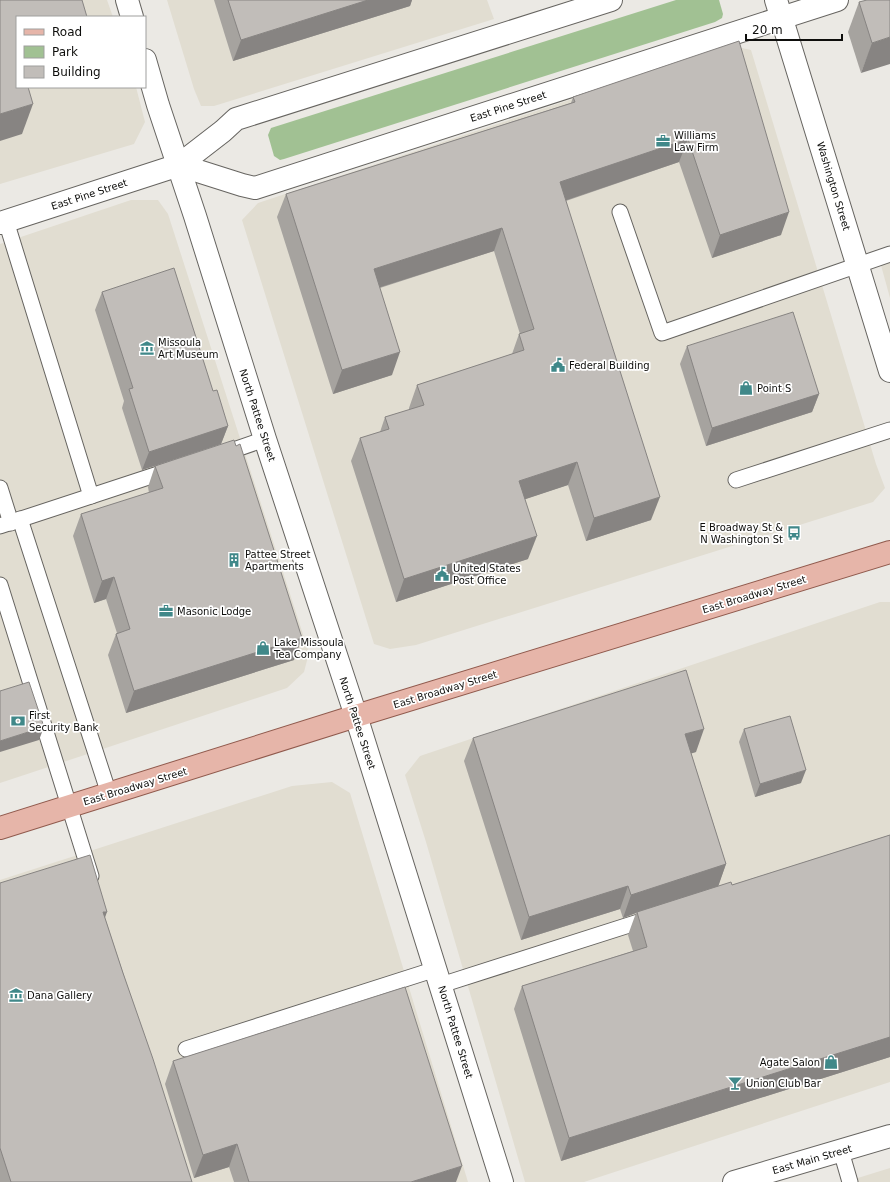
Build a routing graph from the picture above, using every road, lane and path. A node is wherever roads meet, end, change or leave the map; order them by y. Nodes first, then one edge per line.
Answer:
1 (128, 0) edge
2 (611, 0) edge
3 (837, 0) edge
4 (779, 9) edge
5 (132, 16) edge
6 (146, 63) edge
7 (178, 165) junction
8 (620, 212) dead end
9 (3, 222) edge
10 (890, 254) edge
11 (858, 265) junction
12 (890, 372) edge
13 (890, 430) edge
14 (265, 439) junction
15 (210, 457) edge
16 (181, 467) edge
17 (736, 480) dead end
18 (0, 488) edge
19 (91, 496) junction
20 (10, 523) edge
21 (890, 552) edge
22 (0, 585) edge
23 (356, 716) junction
24 (109, 794) junction
25 (69, 807) junction
26 (0, 828) edge
27 (94, 888) edge
28 (664, 914) edge
29 (438, 977) junction
30 (186, 1049) dead end
31 (890, 1136) edge
32 (841, 1151) junction
33 (502, 1182) edge
34 (734, 1182) edge
35 (850, 1182) edge

1 - 5 street
2 - 7 street, East Pine Street
3 - 4 street, East Pine Street
4 - 7 street, East Pine Street
4 - 11 street, Washington Street
6 - 7 street, North Pattee Street
7 - 9 street, East Pine Street
7 - 14 street, North Pattee Street
8 - 11 lane
9 - 19 lane
10 - 11 lane
11 - 12 street, Washington Street
13 - 17 lane
14 - 15 lane
14 - 23 street, North Pattee Street
16 - 19 lane
18 - 20 lane
19 - 20 lane
20 - 24 lane
21 - 23 main road, East Broadway Street
22 - 25 lane
23 - 24 main road, East Broadway Street
23 - 29 street, North Pattee Street
24 - 25 main road, East Broadway Street
25 - 26 main road, East Broadway Street
25 - 27 lane
28 - 29 lane
29 - 30 lane
29 - 33 street, North Pattee Street
31 - 32 street, East Main Street
32 - 34 street, East Main Street
32 - 35 lane

